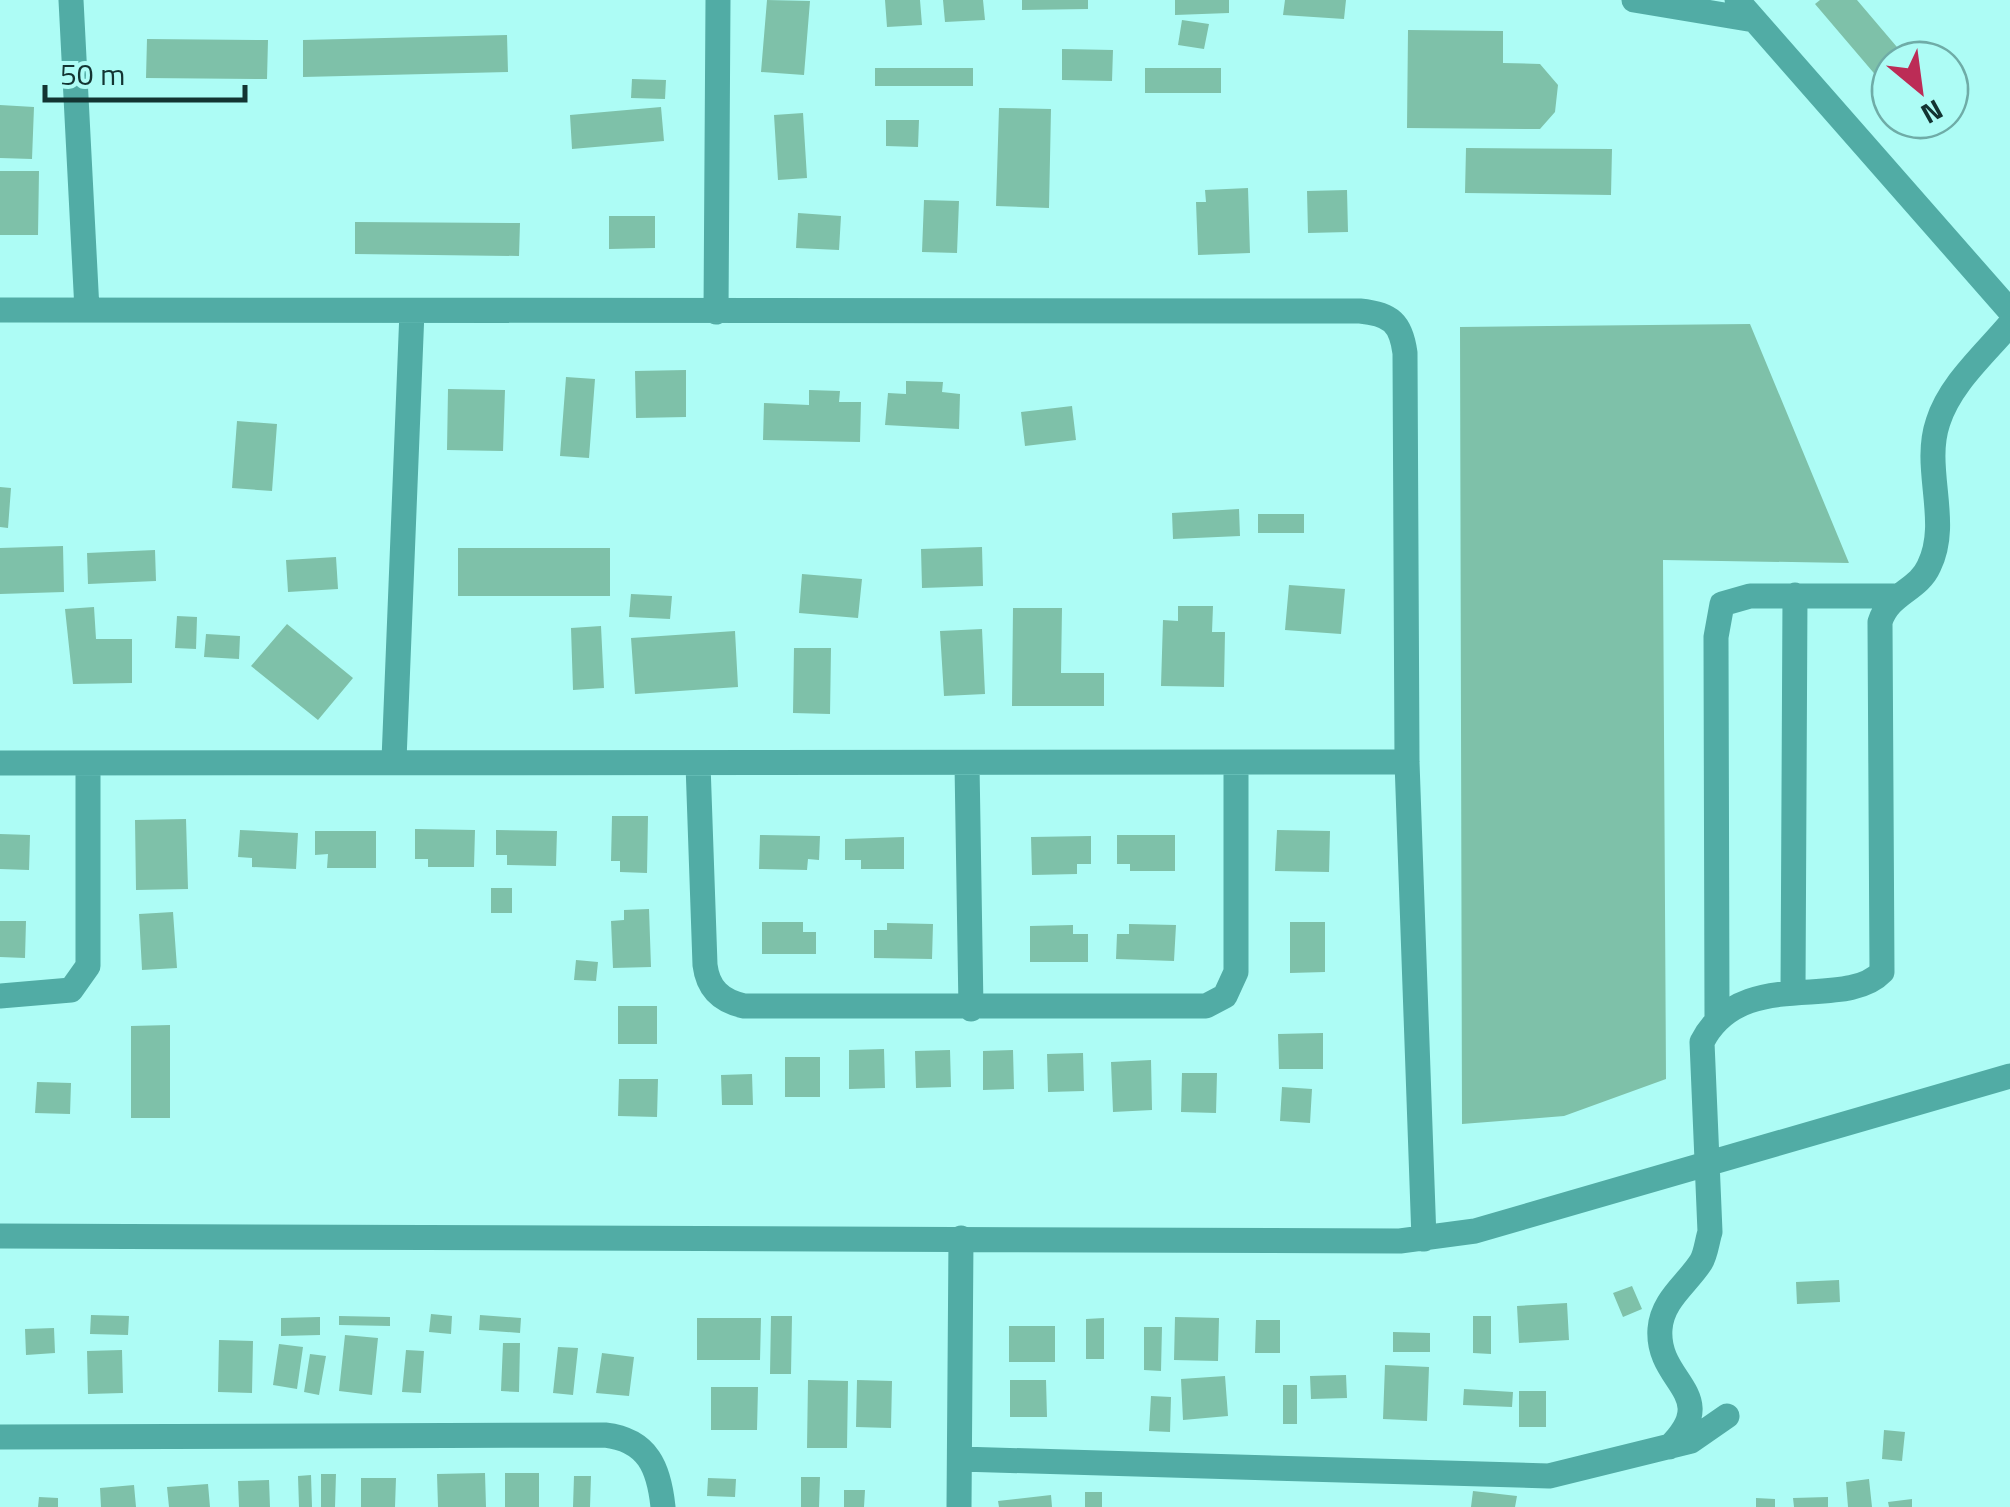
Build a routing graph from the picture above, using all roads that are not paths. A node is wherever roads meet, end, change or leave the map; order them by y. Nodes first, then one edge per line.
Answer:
1 (72, 0) edge
2 (718, 0) edge
3 (1634, 0) edge
4 (1736, 0) edge
5 (1754, 20) junction
6 (0, 310) edge
7 (87, 310) junction
8 (412, 311) junction
9 (2010, 311) edge
10 (716, 312) junction
11 (2010, 324) edge
12 (1796, 595) junction
13 (1894, 596) junction
14 (394, 760) junction
15 (1407, 762) junction
16 (0, 763) edge
17 (1236, 763) junction
18 (88, 764) junction
19 (698, 764) junction
20 (967, 764) junction
21 (1794, 992) junction
22 (0, 996) edge
23 (971, 1008) junction
24 (1717, 1019) junction
25 (2010, 1076) edge
26 (1708, 1163) junction
27 (0, 1236) edge
28 (961, 1238) junction
29 (1424, 1239) junction
30 (1727, 1416) dead end
31 (0, 1437) edge
32 (1668, 1447) junction
33 (960, 1459) junction
34 (663, 1507) edge
35 (960, 1507) edge

1 - 7 street
2 - 10 street
3 - 5 street
4 - 5 street
5 - 9 street
6 - 7 street
7 - 8 street
8 - 10 street
8 - 14 street
10 - 15 street
11 - 13 street
12 - 13 street
12 - 21 street
12 - 24 street
13 - 21 street
14 - 18 street
14 - 19 street
15 - 17 street
15 - 29 street
16 - 18 street
17 - 20 street
17 - 23 street
18 - 22 street
19 - 20 street
19 - 23 street
20 - 23 street
21 - 24 street
24 - 26 street
25 - 26 street
26 - 29 street
26 - 32 street
27 - 28 street
28 - 29 street
28 - 33 street
30 - 32 street
31 - 34 street
32 - 33 street
33 - 35 street

